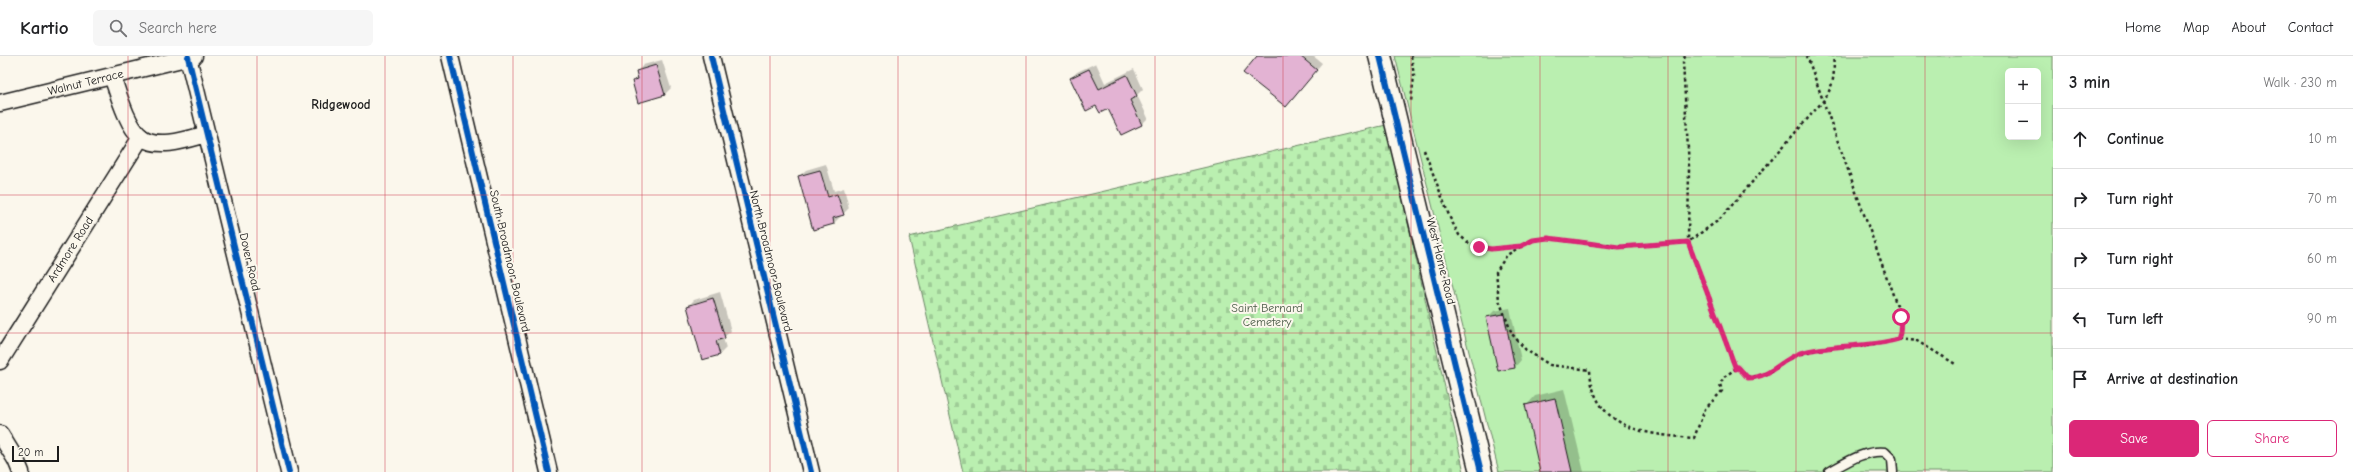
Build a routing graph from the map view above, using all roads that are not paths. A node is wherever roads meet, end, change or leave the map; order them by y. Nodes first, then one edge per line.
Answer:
1 (450, 56) edge
2 (710, 56) edge
3 (1380, 56) edge
4 (191, 57) edge
5 (142, 62) edge
6 (112, 76) junction
7 (0, 103) edge
8 (207, 134) junction
9 (141, 137) junction
10 (0, 361) edge
11 (0, 434) edge
12 (1845, 468) edge
13 (21, 472) edge
14 (289, 472) edge
15 (549, 472) edge
16 (811, 472) edge
17 (1481, 472) edge
18 (1829, 472) edge
19 (1893, 472) edge

1 - 15 street, South Broadmoor Boulevard
2 - 16 street, North Broadmoor Boulevard
3 - 17 street, West Home Road
4 - 5 street, Walnut Terrace
4 - 8 street, Dover Road
5 - 6 street, Walnut Terrace
6 - 7 street, Walnut Terrace
6 - 9 street
8 - 9 street
8 - 14 street, Dover Road
9 - 10 street, Ardmore Road
11 - 13 street
12 - 18 lane
12 - 19 lane

